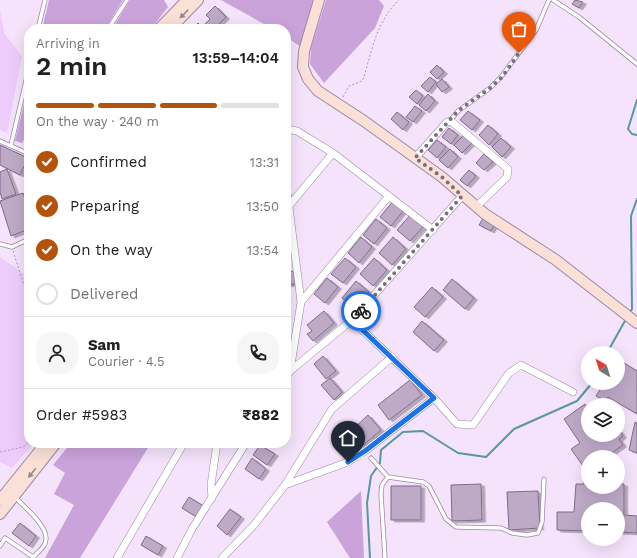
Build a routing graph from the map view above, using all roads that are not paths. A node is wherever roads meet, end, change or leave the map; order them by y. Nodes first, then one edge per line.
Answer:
1 (45, 0) edge
2 (127, 0) edge
3 (187, 0) edge
4 (198, 0) edge
5 (319, 0) edge
6 (549, 0) edge
7 (553, 0) edge
8 (39, 24) edge
9 (111, 24) edge
10 (164, 24) edge
11 (175, 24) edge
12 (637, 64) edge
13 (24, 89) edge
14 (450, 120) junction
15 (291, 129) edge
16 (0, 141) edge
17 (11, 145) junction
18 (24, 152) edge
19 (333, 153) junction
20 (415, 158) junction
21 (389, 196) junction
22 (462, 196) junction
23 (291, 203) edge
24 (476, 207) junction
25 (291, 229) edge
26 (433, 230) junction
27 (24, 241) edge
28 (0, 244) edge
29 (301, 302) junction
30 (631, 318) edge
31 (352, 320) junction
32 (291, 357) edge
33 (392, 358) junction
34 (291, 371) edge
35 (573, 392) dead end
36 (434, 398) junction
37 (42, 448) edge
38 (52, 448) edge
39 (181, 448) edge
40 (216, 448) edge
41 (243, 448) edge
42 (371, 458) dead end
43 (388, 477) junction
44 (544, 479) dead end
45 (285, 485) junction
46 (14, 495) junction
47 (212, 498) junction
48 (0, 500) edge
49 (0, 514) edge
50 (0, 546) edge
51 (117, 558) edge
52 (177, 558) edge
53 (222, 558) edge
54 (385, 558) edge

1 - 8 lane
2 - 9 lane
3 - 10 street
4 -> 11 street
5 - 20 street
6 - 14 lane
7 - 12 lane
13 - 17 lane
14 - 20 street
14 - 24 street
15 - 19 street
16 - 17 lane
17 - 18 lane
19 - 21 street
19 - 23 street
20 - 22 street
21 - 26 street
21 - 29 street
22 - 24 street
22 - 26 street
24 - 30 street
25 - 29 street
26 - 31 street
27 - 28 lane
29 - 32 street
31 - 33 street
31 - 34 street
33 - 36 street
33 - 45 street
35 - 36 street
36 - 45 street
37 - 48 street
38 -> 46 street
39 - 51 street
40 - 47 street
41 - 47 street
42 - 43 lane
43 - 44 lane
43 - 54 lane
45 - 53 street
46 - 49 street
46 - 50 lane
47 - 52 street

